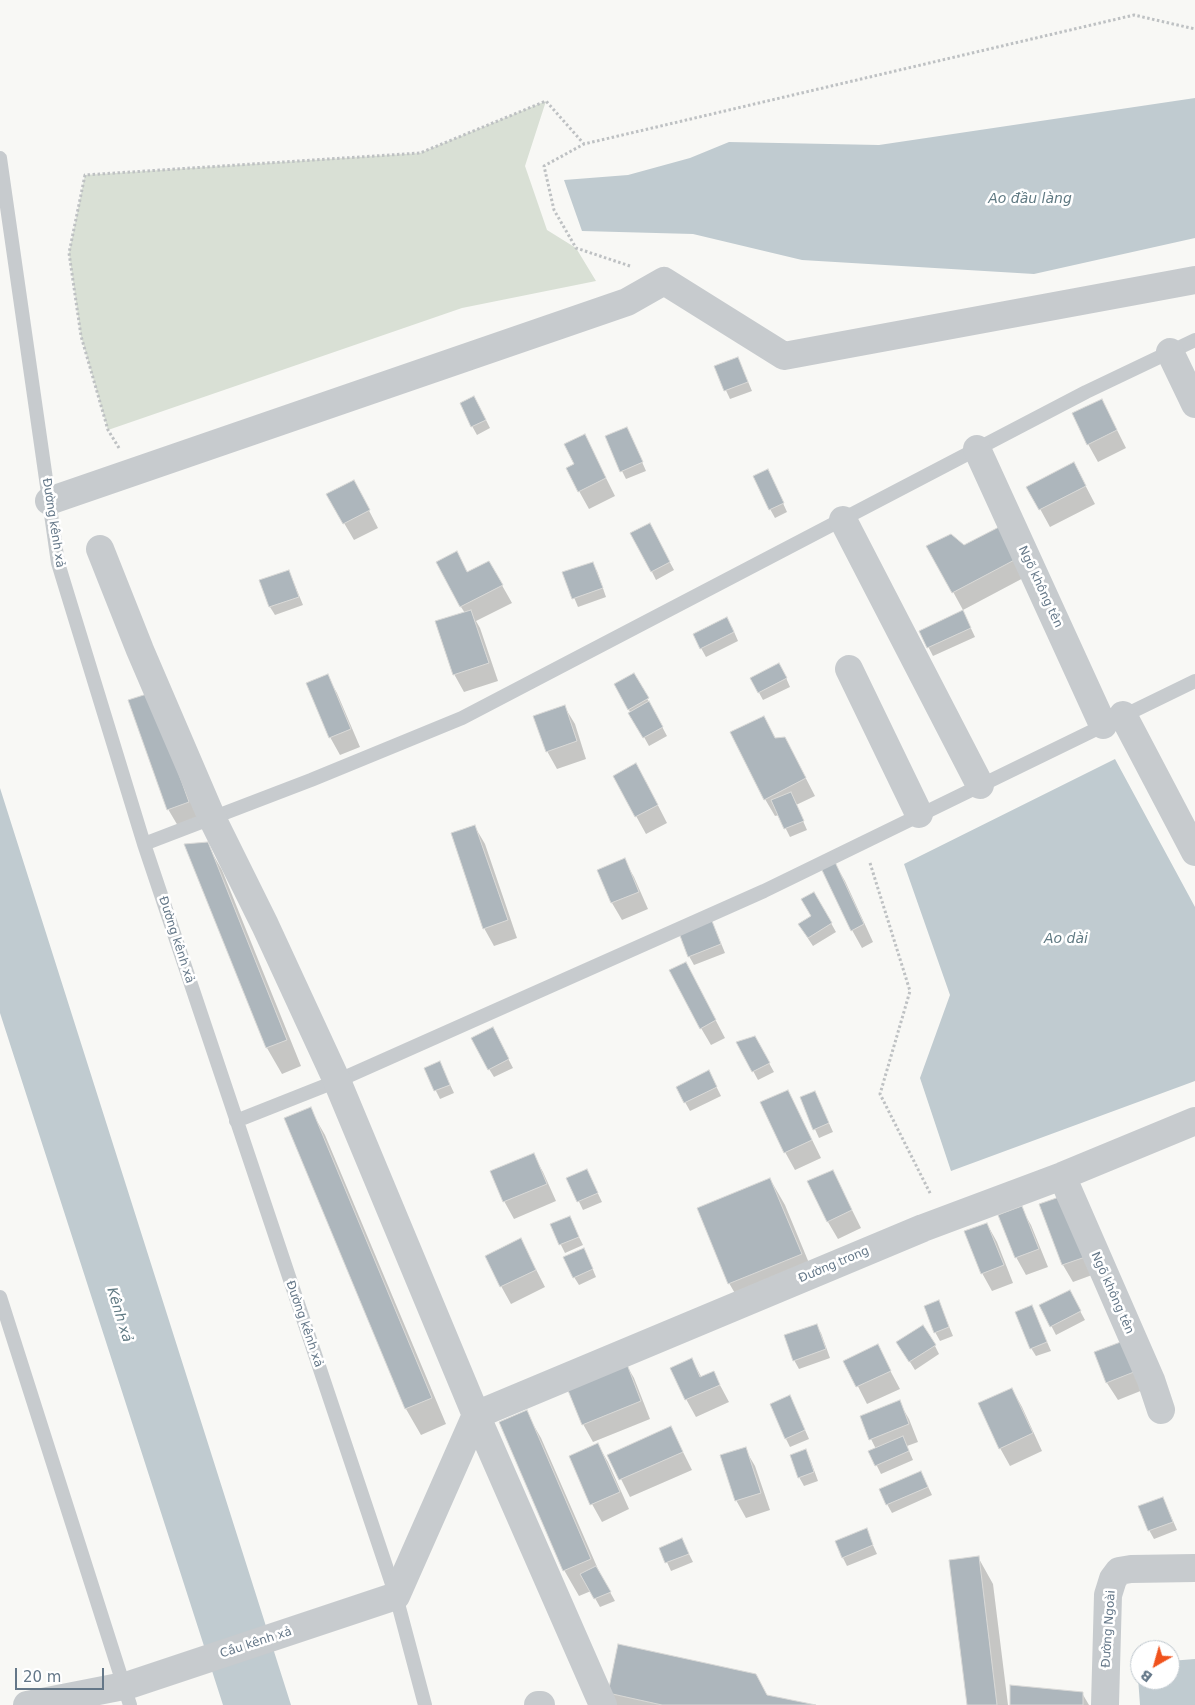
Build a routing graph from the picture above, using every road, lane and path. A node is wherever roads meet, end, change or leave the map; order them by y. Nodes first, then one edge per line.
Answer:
1 (1195, 29) edge
2 (584, 144) junction
3 (0, 158) edge
4 (1195, 280) edge
5 (664, 281) junction
6 (1195, 340) edge
7 (1170, 352) junction
8 (1195, 404) edge
9 (977, 449) junction
10 (134, 472) junction
11 (49, 502) junction
12 (843, 520) junction
13 (100, 549) dead end
14 (849, 669) dead end
15 (1195, 681) edge
16 (1113, 720) junction
17 (980, 785) junction
18 (919, 814) junction
19 (212, 818) junction
20 (144, 844) junction
21 (1195, 852) edge
22 (870, 862) dead end
23 (338, 1080) junction
24 (236, 1120) junction
25 (1195, 1121) edge
26 (1062, 1176) junction
27 (933, 1198) dead end
28 (0, 1297) edge
29 (1161, 1410) dead end
30 (476, 1416) junction
31 (1195, 1568) edge
32 (389, 1598) junction
33 (127, 1692) edge
34 (27, 1705) edge
35 (425, 1705) edge
36 (603, 1705) edge
37 (1105, 1705) edge

1 - 2 path
2 - 5 path
2 - 10 path
3 - 11 lane, Đường kênh xả
4 - 5 street
5 - 10 street
6 - 7 lane
7 - 8 street
7 - 9 lane
9 - 12 lane
9 - 16 street, Ngõ không tên
10 - 11 street
11 - 20 lane, Đường kênh xả
12 - 17 street
12 - 19 lane
13 - 19 street
14 - 18 street
15 - 16 lane
16 - 17 lane
16 - 21 street, Ngõ không tên
17 - 18 lane
18 - 23 lane
19 - 20 lane
19 - 23 street
20 - 24 lane, Đường kênh xả
22 - 27 path
23 - 24 lane
23 - 30 street
24 - 32 lane, Đường kênh xả
25 - 26 street, Đường trong
26 - 29 street, Ngõ không tên
26 - 30 street, Đường trong
28 - 33 lane
30 - 32 street
30 - 36 street
31 - 37 street, Đường Ngoài
32 - 33 street, Cầu kênh xả
32 - 35 lane, Đường kênh xả
33 - 34 street, Cầu kênh xả

